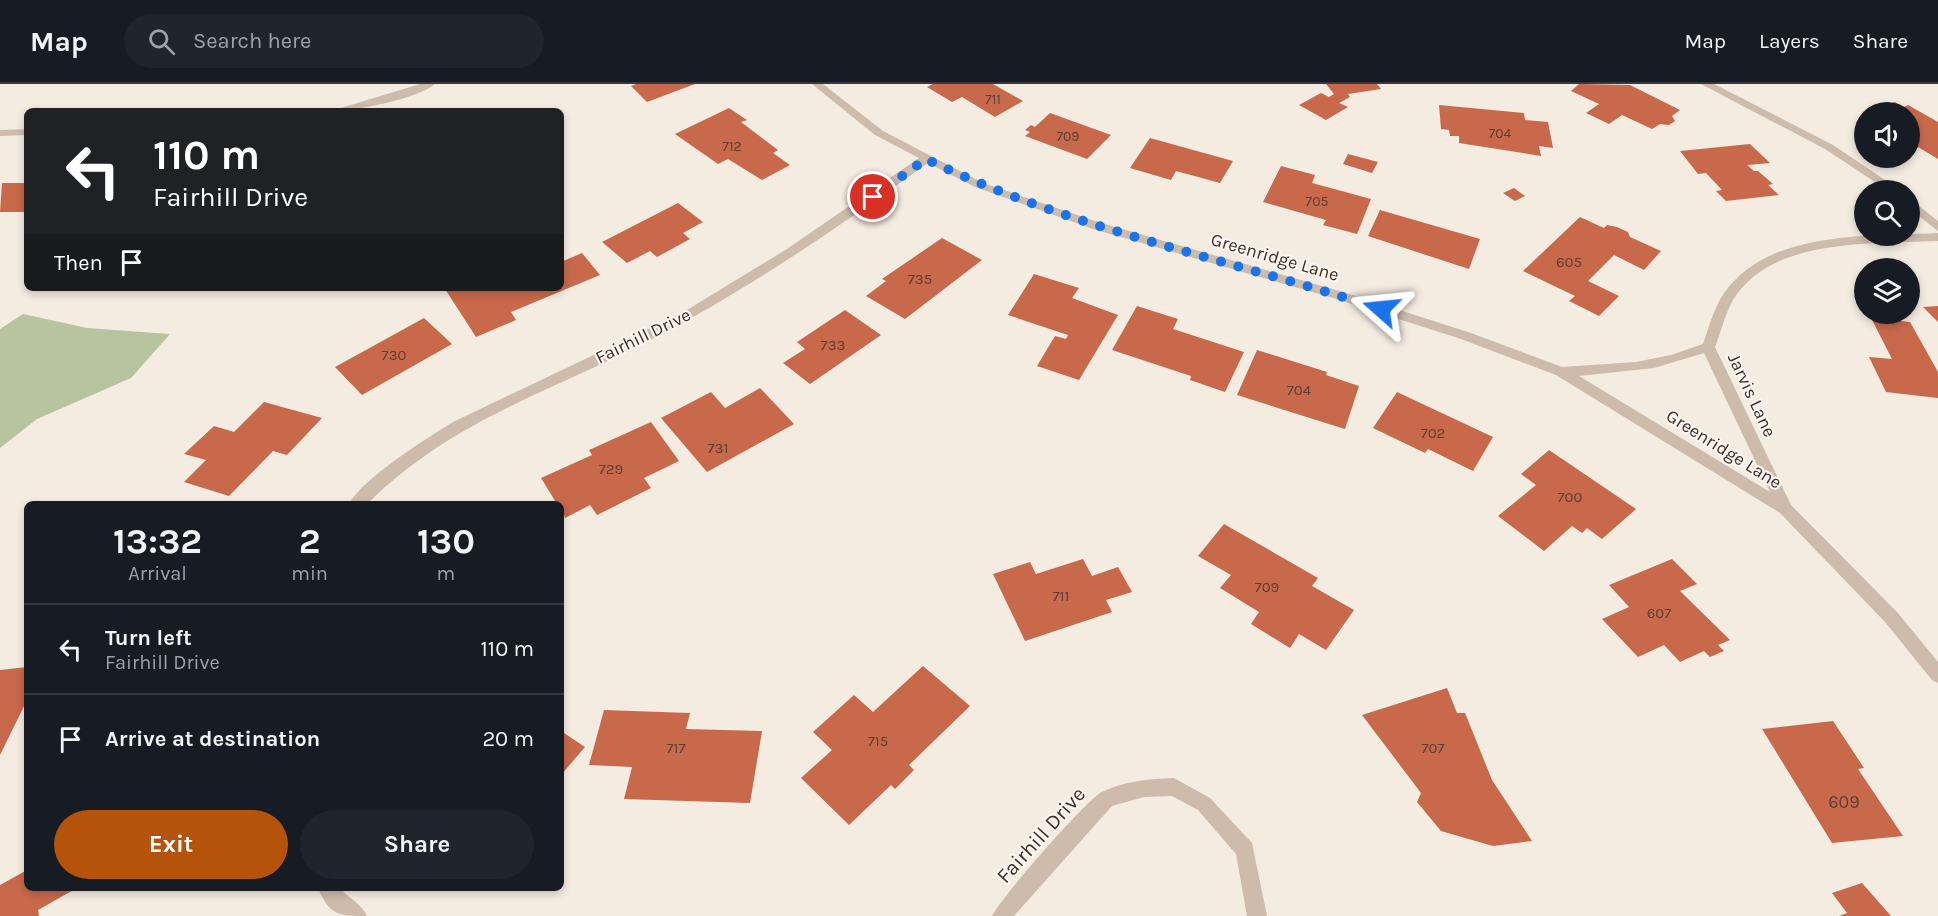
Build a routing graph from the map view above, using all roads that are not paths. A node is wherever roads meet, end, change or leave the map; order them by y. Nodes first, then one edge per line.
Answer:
1 (430, 84) edge
2 (817, 84) edge
3 (1706, 84) edge
4 (349, 108) edge
5 (24, 132) edge
6 (0, 133) edge
7 (926, 159) junction
8 (1879, 180) edge
9 (1920, 211) edge
10 (1938, 227) edge
11 (1938, 237) edge
12 (1708, 347) junction
13 (1561, 372) junction
14 (360, 501) edge
15 (1785, 509) junction
16 (1938, 675) edge
17 (330, 891) edge
18 (357, 916) edge
19 (1002, 916) edge
20 (1257, 916) edge

1 - 4 street
2 - 7 street, Greenridge Lane
3 - 8 street
5 - 6 street
7 - 13 street, Greenridge Lane
7 - 14 street, Fairhill Drive
9 - 10 street
11 - 12 street, Jarvis Lane
12 - 13 street
12 - 15 street, Jarvis Lane
13 - 15 street, Greenridge Lane
15 - 16 street, Jarvis Lane
17 - 18 street
19 - 20 street, Fairhill Drive

